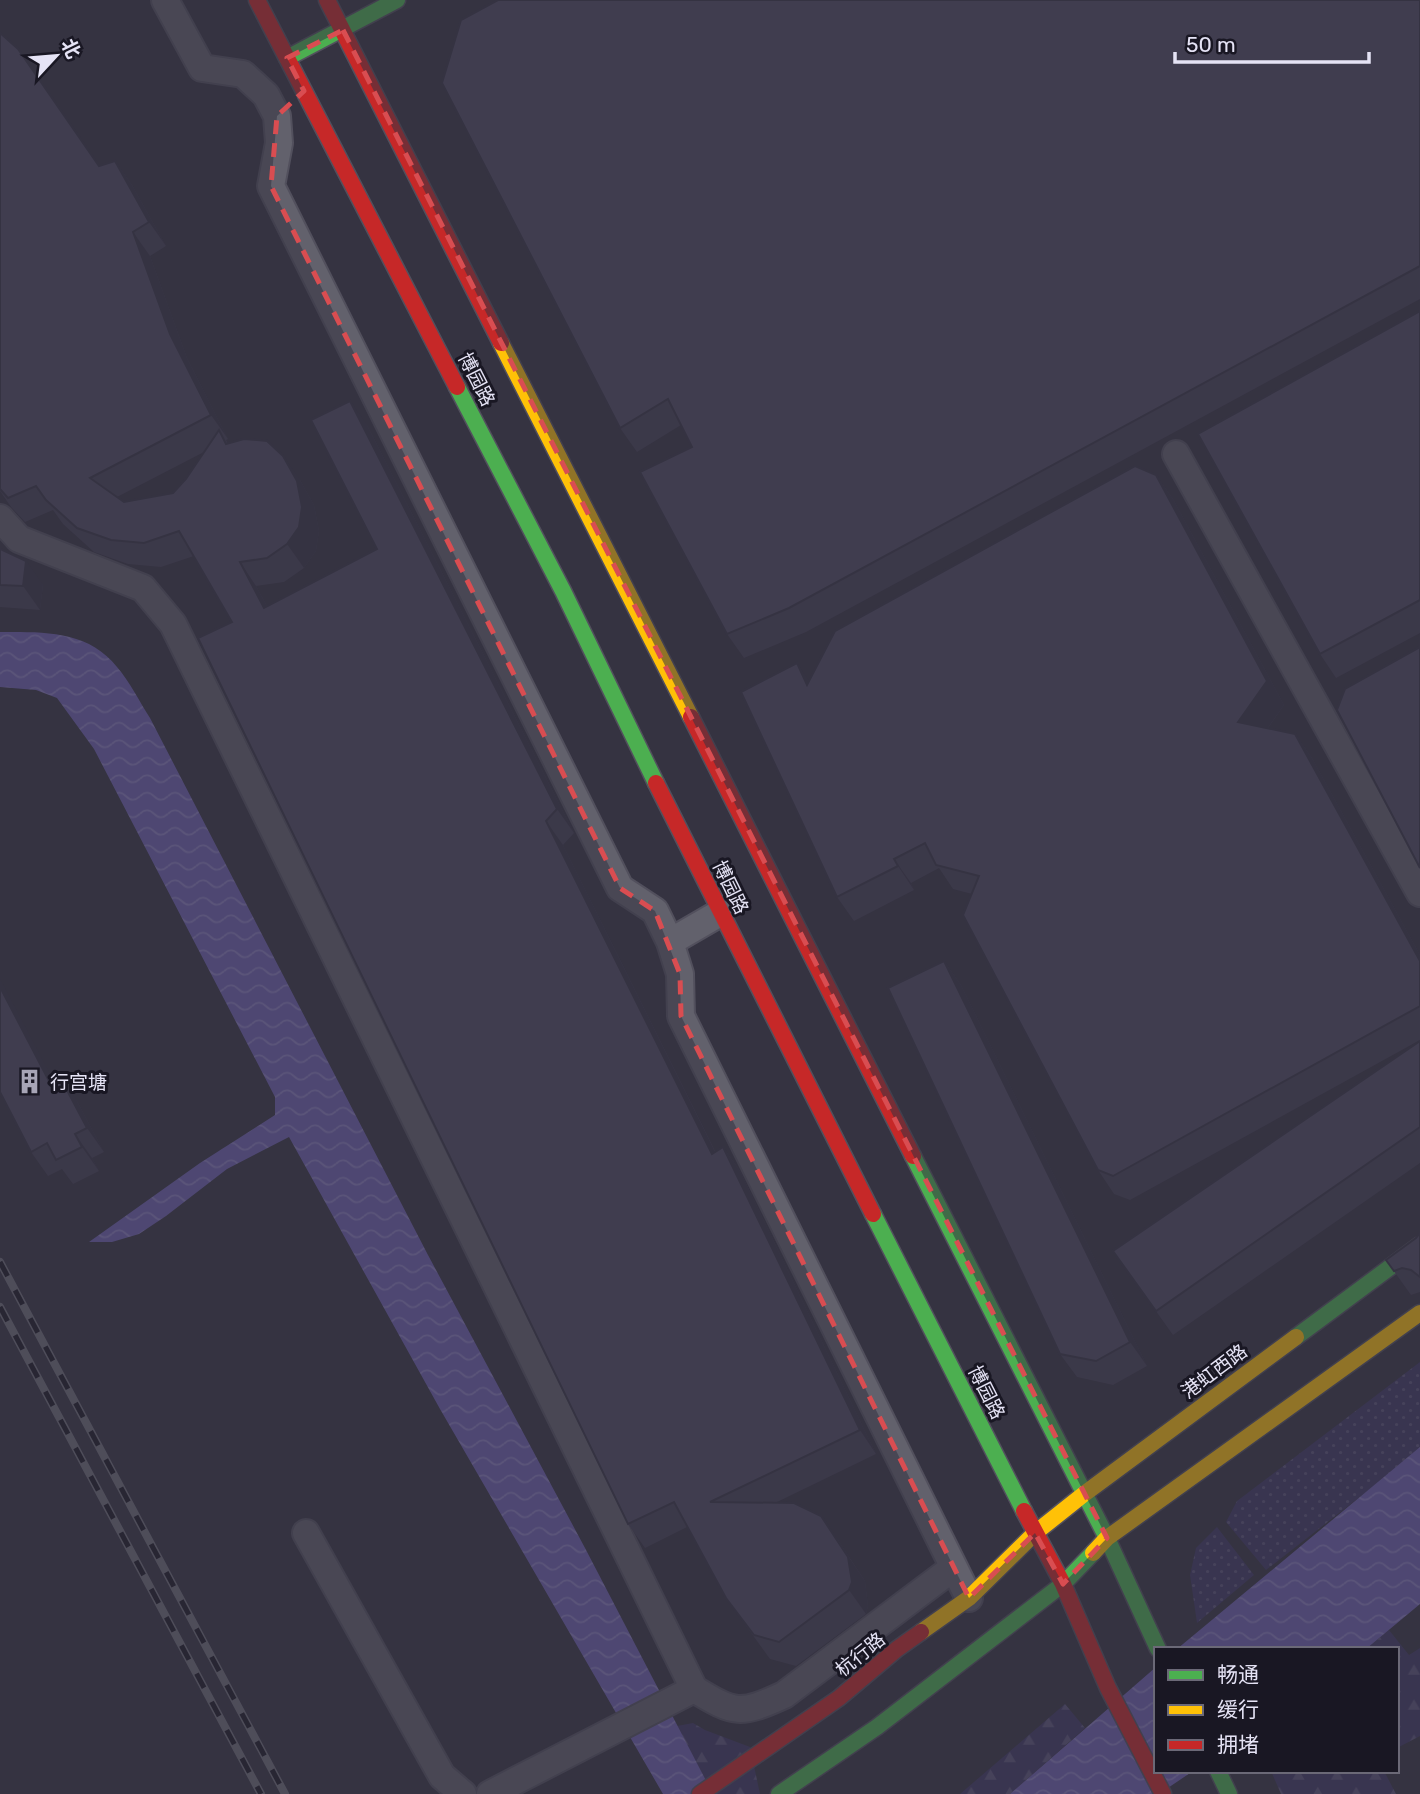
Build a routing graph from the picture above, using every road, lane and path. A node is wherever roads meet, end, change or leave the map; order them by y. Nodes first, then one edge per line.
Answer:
1 (165, 0) edge
2 (257, 0) edge
3 (327, 0) edge
4 (397, 0) edge
5 (342, 30) junction
6 (287, 58) junction
7 (304, 90) junction
8 (277, 116) junction
9 (1176, 454) dead end
10 (0, 518) edge
11 (1420, 893) edge
12 (720, 913) junction
13 (670, 942) junction
14 (1420, 1245) edge
15 (1420, 1313) edge
16 (1084, 1494) junction
17 (306, 1533) dead end
18 (1035, 1533) junction
19 (1107, 1538) junction
20 (953, 1568) junction
21 (1063, 1584) junction
22 (969, 1598) junction
23 (1157, 1647) edge
24 (683, 1695) junction
25 (1219, 1774) edge
26 (463, 1794) edge
27 (489, 1794) edge
28 (700, 1794) edge
29 (779, 1794) edge
30 (1163, 1794) edge
31 (1229, 1794) edge

1 - 8 street
2 - 6 main road, 博园路
3 - 5 main road, 博园路
4 - 5 main road
5 - 6 main road
5 - 16 main road, 博园路
6 - 7 main road, 博园路
7 - 8 street
7 - 12 main road, 博园路
8 - 13 street
9 - 11 street
10 - 24 street
12 - 13 street
12 - 18 main road, 博园路
13 - 20 street
14 - 16 main road, 港虹西路
15 - 19 main road
16 - 18 main road, 港虹西路
16 - 19 main road, 博园路
17 - 26 street
18 - 21 main road, 博园路
18 - 22 main road, 杭行路
19 - 21 main road
19 - 23 main road, 博园路
20 - 22 street
20 - 24 street
21 - 29 main road
21 - 30 main road, 博园路
22 - 28 main road, 杭行路
24 - 27 street
25 - 31 main road

